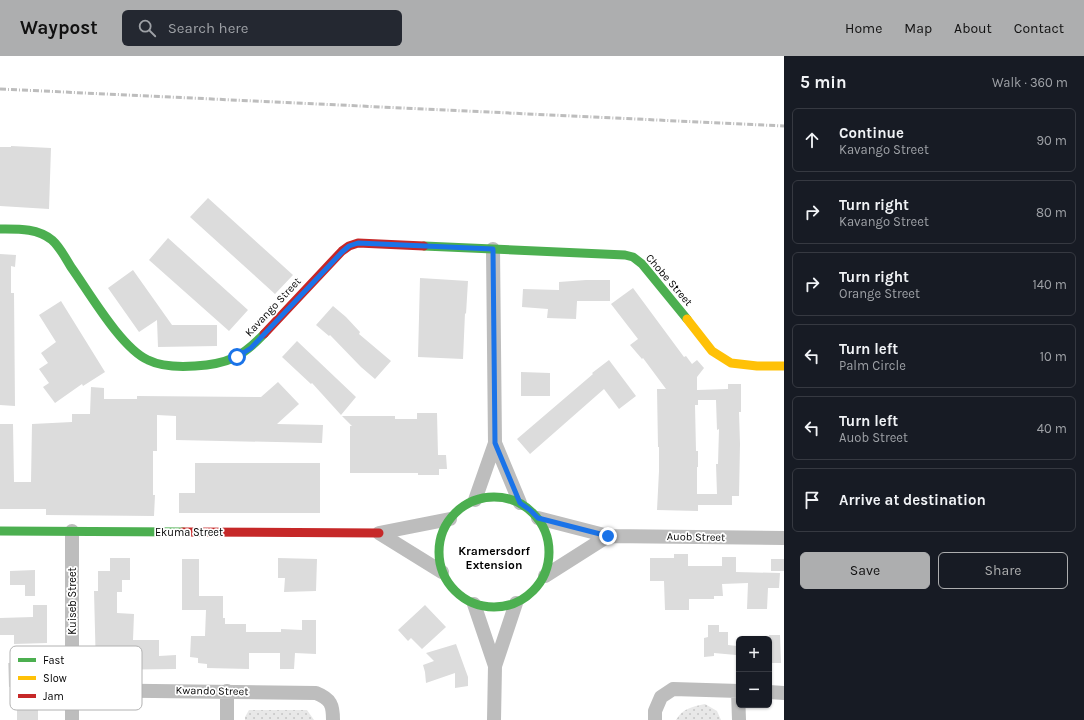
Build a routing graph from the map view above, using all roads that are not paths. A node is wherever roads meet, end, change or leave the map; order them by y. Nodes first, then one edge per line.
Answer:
1 (0, 228) edge
2 (493, 249) junction
3 (784, 366) edge
4 (495, 443) junction
5 (476, 500) junction
6 (520, 503) junction
7 (450, 518) junction
8 (538, 518) junction
9 (0, 531) edge
10 (72, 531) junction
11 (379, 533) junction
12 (608, 536) junction
13 (784, 538) edge
14 (442, 572) junction
15 (545, 576) junction
16 (516, 603) junction
17 (474, 604) junction
18 (72, 646) edge
19 (495, 666) junction
20 (142, 690) edge
21 (227, 691) junction
22 (736, 691) edge
23 (772, 692) edge
24 (784, 693) edge
25 (739, 708) edge
26 (227, 720) edge
27 (333, 720) edge
28 (494, 720) edge
29 (655, 720) edge
30 (739, 720) edge

1 - 2 street, Kavango Street
2 - 3 street, Chobe Street
2 - 4 street
4 - 5 street
4 - 6 street
5 - 6 street
5 - 7 street
6 - 8 street
7 - 11 street, Ekuma Street
7 - 14 street
8 - 12 street, Auob Street
8 - 15 street
9 - 10 street, Ekuma Street
10 - 11 street, Ekuma Street
10 - 18 street, Kuiseb Street
11 - 14 street
12 - 13 street, Auob Street
12 - 15 street
14 - 17 street
15 - 16 street
16 - 17 street
16 - 19 street
17 - 19 street
19 - 28 street
20 - 21 street, Kwando Street
21 - 26 street
21 - 27 street, Kwando Street
22 - 29 street
23 - 24 street
25 - 30 street

